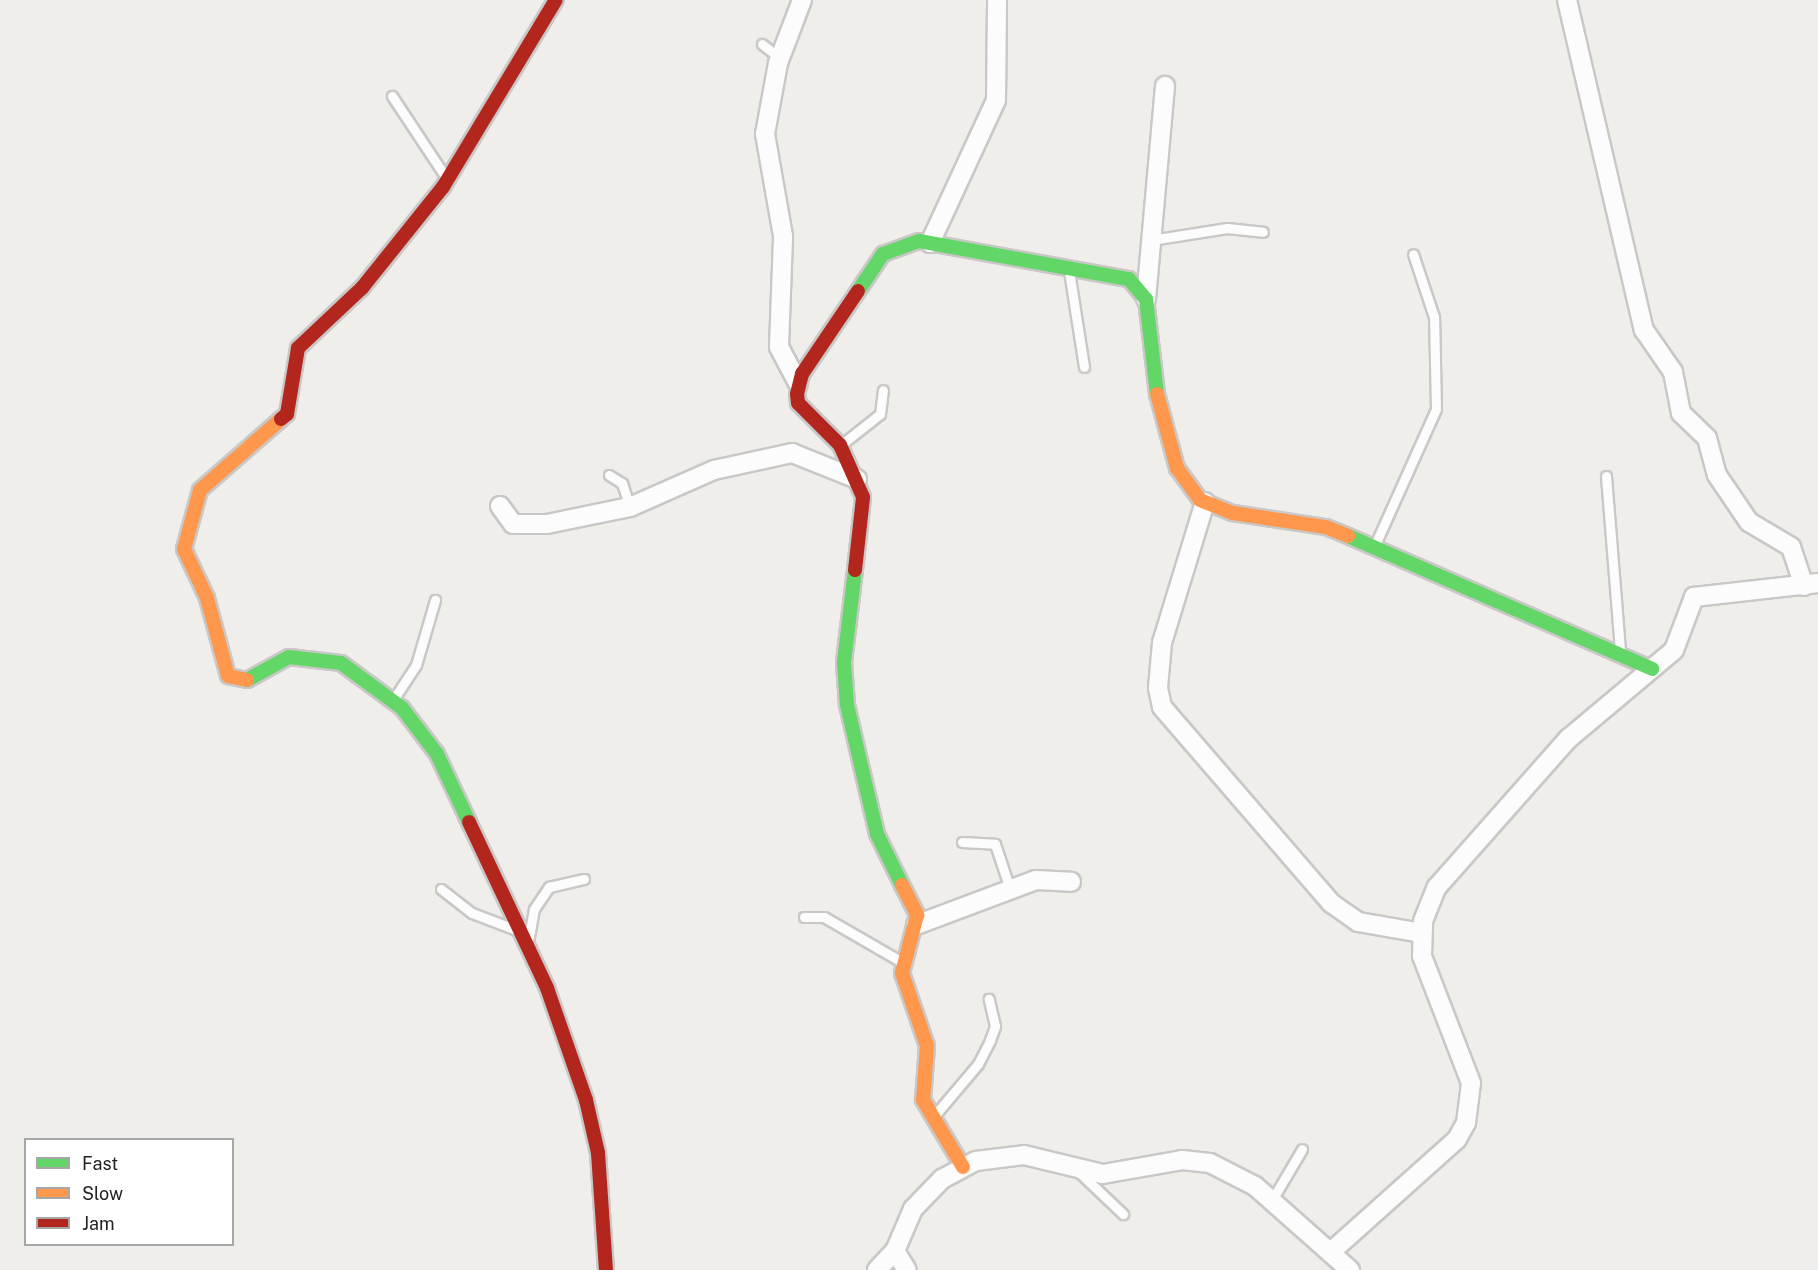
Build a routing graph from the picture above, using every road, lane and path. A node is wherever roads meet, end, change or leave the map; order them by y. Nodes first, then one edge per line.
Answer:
1 (556, 0) edge
2 (802, 0) edge
3 (997, 0) edge
4 (1567, 0) edge
5 (762, 45) dead end
6 (780, 58) junction
7 (1165, 86) dead end
8 (392, 96) dead end
9 (447, 180) junction
10 (1263, 232) dead end
11 (1151, 240) junction
12 (930, 243) junction
13 (1413, 254) dead end
14 (1068, 267) junction
15 (1146, 299) junction
16 (1084, 367) dead end
17 (798, 383) junction
18 (883, 390) dead end
19 (840, 445) junction
20 (609, 475) dead end
21 (1606, 476) dead end
22 (857, 479) junction
23 (1205, 502) junction
24 (500, 506) dead end
25 (630, 507) junction
26 (1373, 549) junction
27 (1811, 585) edge
28 (435, 600) dead end
29 (1620, 653) junction
30 (1652, 669) junction
31 (393, 700) junction
32 (962, 842) dead end
33 (584, 879) dead end
34 (1071, 882) dead end
35 (441, 889) dead end
36 (1010, 889) junction
37 (804, 917) dead end
38 (916, 925) junction
39 (521, 932) junction
40 (1422, 933) junction
41 (528, 945) junction
42 (902, 962) junction
43 (989, 999) dead end
44 (932, 1119) junction
45 (1302, 1149) dead end
46 (963, 1167) junction
47 (1078, 1172) junction
48 (1272, 1200) junction
49 (1123, 1214) dead end
50 (1333, 1250) junction
51 (895, 1251) junction
52 (606, 1270) edge
53 (877, 1270) edge
54 (907, 1270) edge
55 (1350, 1270) edge

1 - 9 street
2 - 6 street
3 - 12 street
4 - 27 street
5 - 6 lane
6 - 17 street
7 - 11 street
8 - 9 lane
9 - 31 street
10 - 11 lane
11 - 15 street
12 - 14 street
12 - 17 street
13 - 26 lane
14 - 15 street
14 - 16 lane
15 - 23 street
17 - 19 street
18 - 19 lane
19 - 22 street
20 - 25 lane
21 - 29 lane
22 - 25 street
22 - 38 street
23 - 26 street
23 - 40 street
24 - 25 street
26 - 29 street
27 - 30 street
28 - 31 lane
29 - 30 street
30 - 40 street
31 - 39 street
32 - 36 lane
33 - 41 lane
34 - 36 street
35 - 39 lane
36 - 38 street
37 - 42 lane
38 - 42 street
39 - 41 street
40 - 50 street
41 - 52 street
42 - 44 street
43 - 44 lane
44 - 46 street
45 - 48 lane
46 - 47 street
46 - 51 street
47 - 48 street
47 - 49 lane
48 - 50 street
50 - 55 street
51 - 53 street
51 - 54 street

